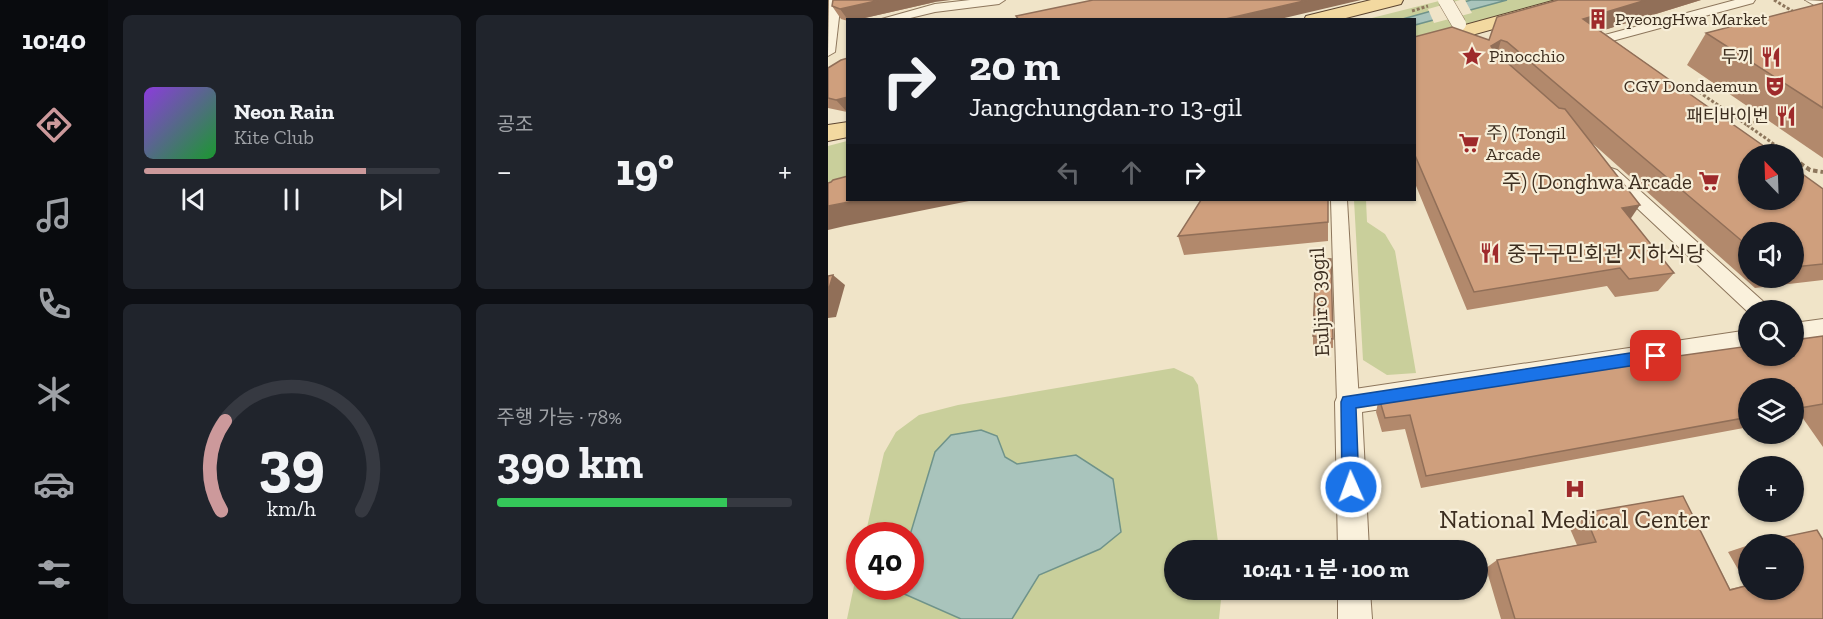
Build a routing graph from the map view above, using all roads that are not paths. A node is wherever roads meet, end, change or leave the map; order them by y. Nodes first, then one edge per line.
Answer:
1 (835, 0) edge
2 (999, 0) edge
3 (1394, 0) edge
4 (1445, 0) edge
5 (1577, 0) edge
6 (1749, 0) edge
7 (1811, 0) edge
8 (1823, 6) edge
9 (892, 18) edge
10 (1321, 18) edge
11 (846, 27) edge
12 (830, 31) edge
13 (1463, 32) junction
14 (1416, 44) edge
15 (828, 52) edge
16 (1610, 57) edge
17 (846, 129) edge
18 (828, 133) edge
19 (1597, 162) edge
20 (1339, 201) edge
21 (1748, 300) edge
22 (1823, 329) edge
23 (1804, 332) edge
24 (1738, 343) edge
25 (1348, 402) junction
26 (1353, 540) edge
27 (1354, 600) edge
28 (1355, 619) edge

1 - 12 street
2 - 9 street
3 - 10 main road
4 - 13 street, bridge
5 - 13 main road
6 - 16 street
7 - 8 street
11 - 12 street
12 - 15 street
13 - 14 main road
17 - 18 main road
19 - 21 street
20 - 25 street, Euljiro 39gil
22 - 23 street
24 - 25 street
25 - 26 street
27 - 28 street

